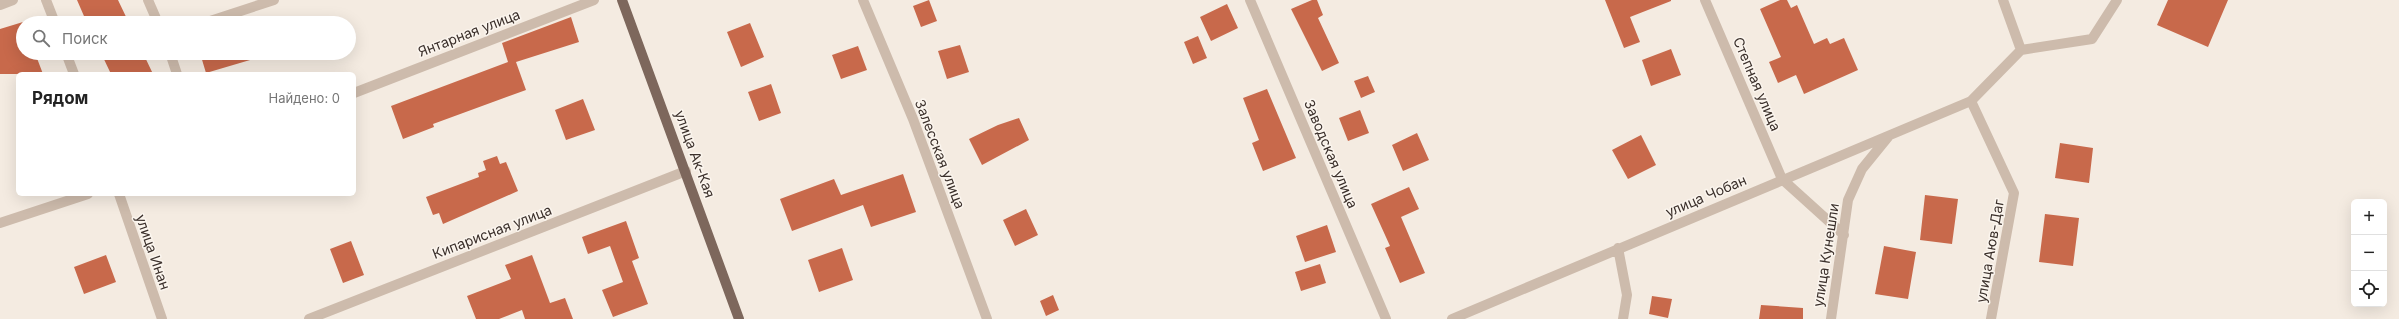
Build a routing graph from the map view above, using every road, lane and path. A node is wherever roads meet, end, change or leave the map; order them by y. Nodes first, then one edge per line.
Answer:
1 (13, 0) edge
2 (46, 0) edge
3 (148, 0) edge
4 (274, 0) edge
5 (594, 0) edge
6 (622, 0) edge
7 (863, 0) edge
8 (1250, 0) edge
9 (1705, 0) edge
10 (2003, 0) edge
11 (2117, 0) edge
12 (0, 5) edge
13 (52, 16) edge
14 (155, 16) edge
15 (225, 16) edge
16 (2021, 50) junction
17 (69, 60) edge
18 (172, 60) edge
19 (73, 72) edge
20 (176, 72) edge
21 (356, 92) edge
22 (1971, 101) junction
23 (1889, 135) junction
24 (686, 171) junction
25 (1782, 179) junction
26 (82, 196) edge
27 (120, 196) edge
28 (0, 223) edge
29 (1844, 235) junction
30 (1618, 248) junction
31 (162, 319) edge
32 (309, 319) edge
33 (739, 319) edge
34 (987, 319) edge
35 (1386, 319) edge
36 (1452, 319) edge
37 (1623, 319) edge
38 (1831, 319) edge
39 (1991, 319) edge

1 - 12 street
2 - 13 street
3 - 14 street
4 - 15 street
5 - 21 street, Янтарная улица
6 - 24 main road, улица Ак-Кая
7 - 34 street, Залесская улица
8 - 35 street, Заводская улица
9 - 25 street, Степная улица
10 - 16 street
11 - 16 street
16 - 22 street
17 - 19 street
18 - 20 street
22 - 23 street, улица Чобан
22 - 39 street, улица Аюв-Даг
23 - 25 street, улица Чобан
23 - 29 street, улица Кунешли
24 - 32 street, Кипарисная улица
24 - 33 main road, улица Ак-Кая
25 - 29 street
25 - 30 street, улица Чобан
26 - 28 street
27 - 31 street, улица Инан
29 - 38 street, улица Кунешли
30 - 36 street, улица Чобан
30 - 37 street

